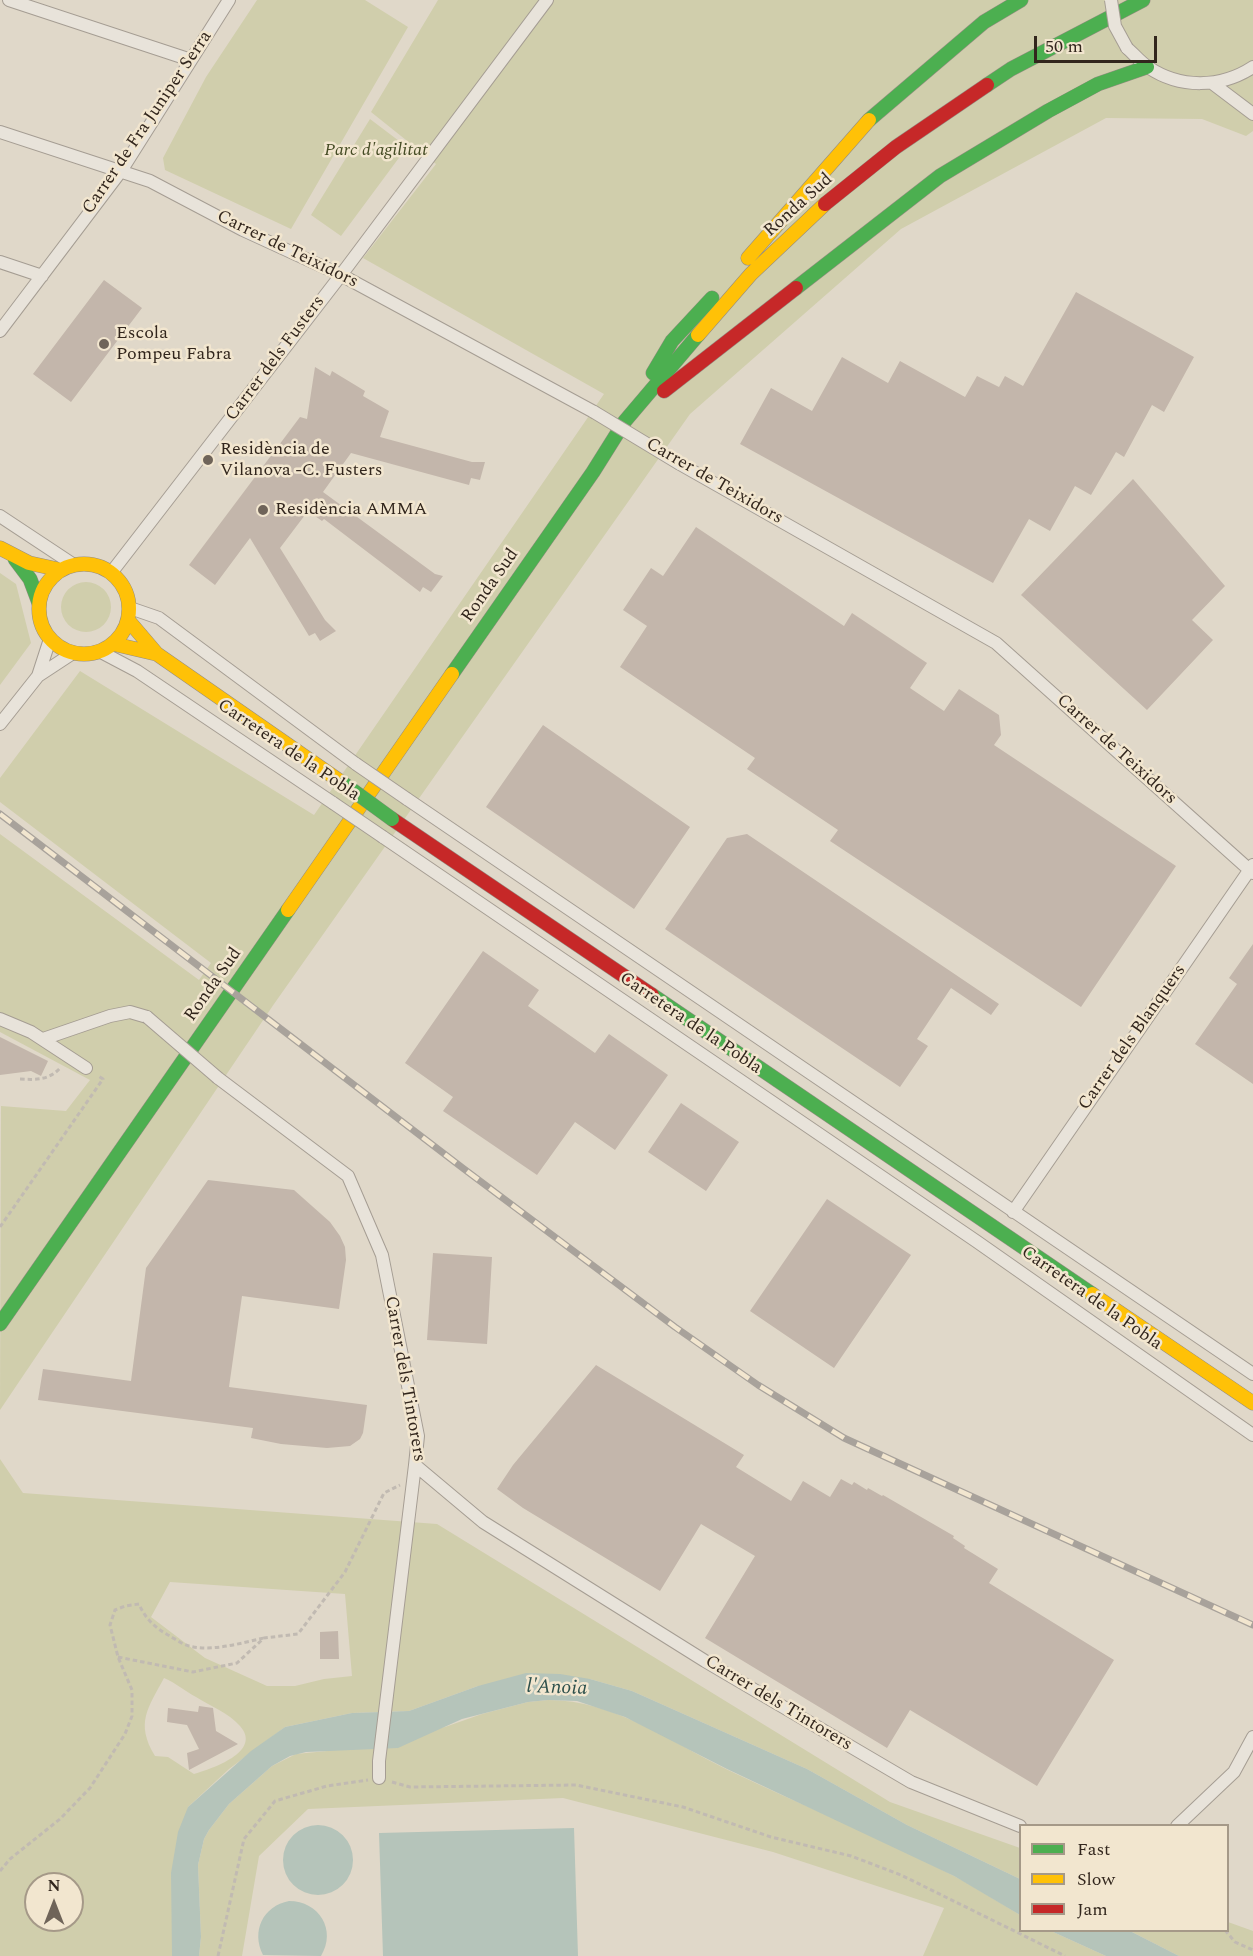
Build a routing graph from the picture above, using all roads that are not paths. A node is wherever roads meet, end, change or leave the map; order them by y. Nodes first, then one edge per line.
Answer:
1 (9, 0) edge
2 (229, 0) edge
3 (547, 0) edge
4 (1021, 0) edge
5 (1111, 0) edge
6 (1143, 0) edge
7 (191, 60) junction
8 (1147, 67) junction
9 (1253, 68) edge
10 (1212, 83) junction
11 (1253, 114) edge
12 (0, 132) edge
13 (121, 171) junction
14 (0, 262) edge
15 (341, 275) junction
16 (42, 276) junction
17 (0, 331) edge
18 (625, 421) junction
19 (0, 516) edge
20 (0, 548) edge
21 (15, 559) junction
22 (68, 568) junction
23 (111, 573) junction
24 (39, 603) junction
25 (129, 614) junction
26 (50, 639) junction
27 (114, 644) junction
28 (100, 652) junction
29 (73, 653) junction
30 (157, 654) junction
31 (38, 676) junction
32 (0, 724) edge
33 (1252, 870) edge
34 (0, 1019) edge
35 (43, 1039) junction
36 (86, 1068) road end
37 (1013, 1212) junction
38 (0, 1324) edge
39 (1253, 1374) edge
40 (1253, 1403) edge
41 (1253, 1435) edge
42 (415, 1472) junction
43 (1253, 1737) edge
44 (379, 1779) road end
45 (1178, 1824) edge
46 (1019, 1826) edge

1 - 7 street
2 - 7 street, Carrer de Fra Juniper Serra
3 - 15 street, Carrer dels Fusters
4 - 18 main road
5 - 8 street, bridge
6 - 18 main road, Ronda Sud
7 - 13 street, Carrer de Fra Juniper Serra
8 - 10 street
8 - 18 main road
9 - 10 street
10 - 11 street
12 - 13 street, Carrer de Teixidors
13 - 15 street, Carrer de Teixidors
13 - 16 street, Carrer de Fra Juniper Serra
14 - 16 street
15 - 23 street, Carrer dels Fusters
15 - 33 street, Carrer de Teixidors, bridge
16 - 17 street, Carrer de Fra Juniper Serra
18 - 38 main road, Ronda Sud
19 - 22 street
20 - 21 main road
21 - 22 main road
21 - 24 main road
22 - 23 main road
22 - 24 main road
23 - 25 main road
24 - 26 main road
25 - 27 main road
25 - 30 main road, Carretera de la Pobla
25 - 37 street, Carretera de la Pobla, bridge
26 - 29 main road
26 - 31 street
27 - 28 main road
27 - 30 main road, Carretera de la Pobla
28 - 29 main road
28 - 41 street, Carretera de la Pobla, bridge
29 - 31 street
30 - 40 main road, Carretera de la Pobla, bridge
31 - 32 street
33 - 37 street, Carrer dels Blanquers
34 - 35 street
35 - 36 street
35 - 42 street, Carrer dels Tintorers, bridge
37 - 39 street, Carretera de la Pobla
42 - 44 street
42 - 46 street, Carrer dels Tintorers
43 - 45 street

